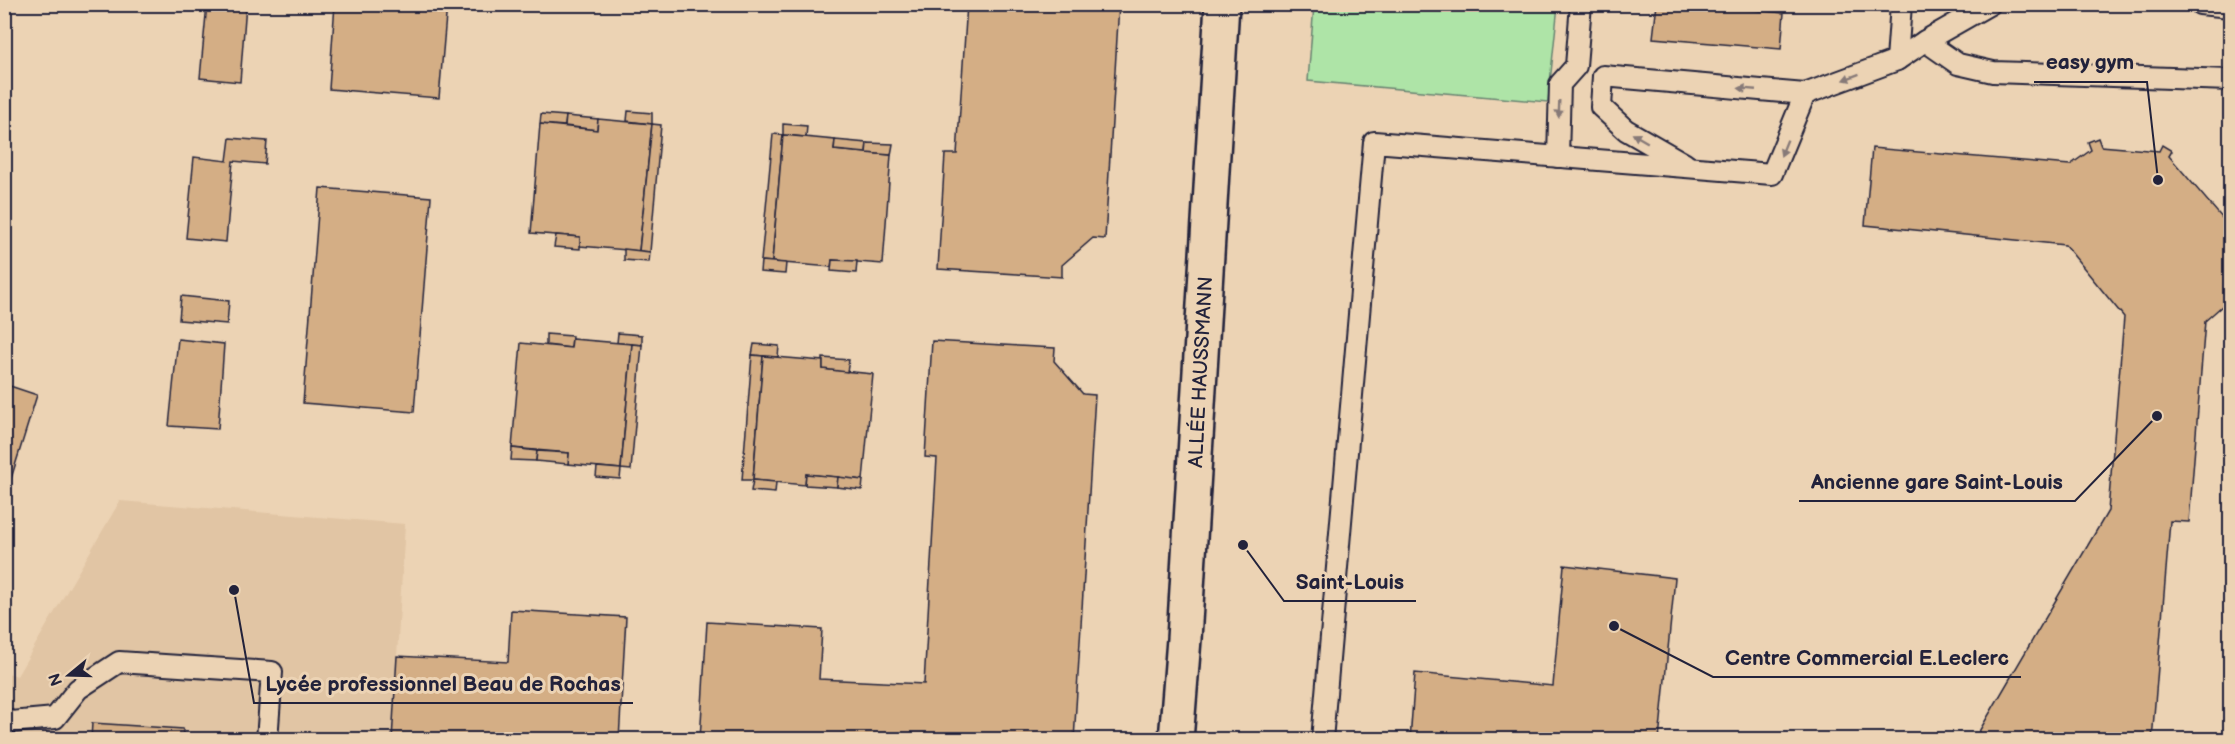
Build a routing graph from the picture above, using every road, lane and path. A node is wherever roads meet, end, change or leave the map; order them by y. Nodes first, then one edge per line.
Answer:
1 (1222, 4) edge
2 (1581, 4) edge
3 (1901, 4) edge
4 (1990, 4) edge
5 (2200, 4) edge
6 (2230, 7) edge
7 (1924, 41) junction
8 (1897, 60) junction
9 (2230, 80) edge
10 (1805, 94) junction
11 (1558, 157) junction
12 (1690, 167) junction
13 (4, 718) edge
14 (267, 740) edge
15 (1176, 740) edge
16 (1322, 740) edge

1 - 15 street, ALLÉE HAUSSMANN
2 -> 11 lane
3 - 8 lane
4 - 7 lane
5 - 6 lane
7 - 8 lane
7 - 9 lane
8 -> 10 lane
10 -> 12 lane
10 - 12 lane
11 - 12 lane
11 - 16 lane
13 - 14 lane

